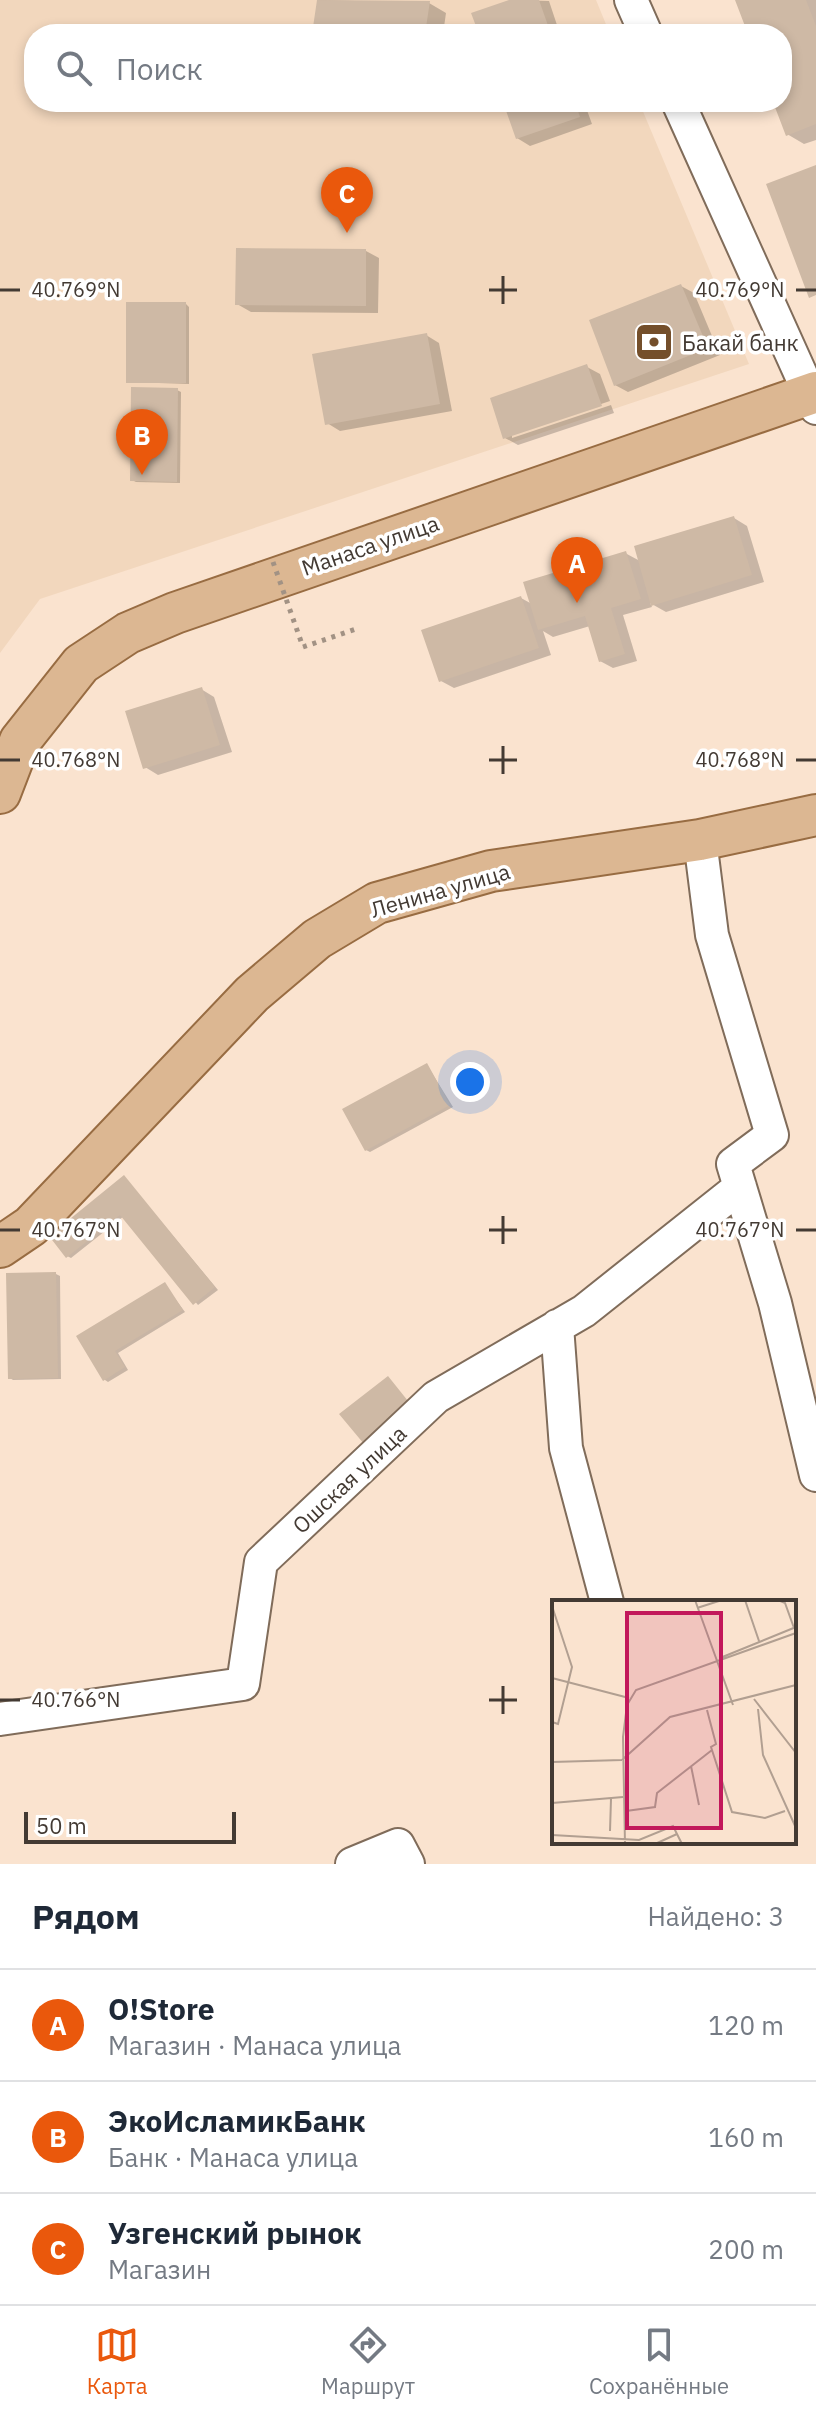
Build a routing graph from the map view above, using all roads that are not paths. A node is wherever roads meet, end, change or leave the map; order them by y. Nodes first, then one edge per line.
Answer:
1 (631, 0) edge
2 (642, 24) edge
3 (683, 112) edge
4 (815, 395) edge
5 (10, 739) edge
6 (0, 793) edge
7 (816, 815) edge
8 (700, 840) junction
9 (740, 1187) junction
10 (0, 1247) edge
11 (557, 1326) junction
12 (816, 1475) edge
13 (606, 1600) edge
14 (0, 1719) edge
15 (352, 1864) edge
16 (408, 1864) edge

1 - 2 street
3 - 4 street
4 - 5 main road, Манаса улица
5 - 6 main road, Манаса улица
7 - 8 main road, Ленина улица
8 - 9 street
8 - 10 main road, Ленина улица
9 - 11 street, Ошская улица
9 - 12 street
11 - 13 street
11 - 14 street, Ошская улица
15 - 16 street

